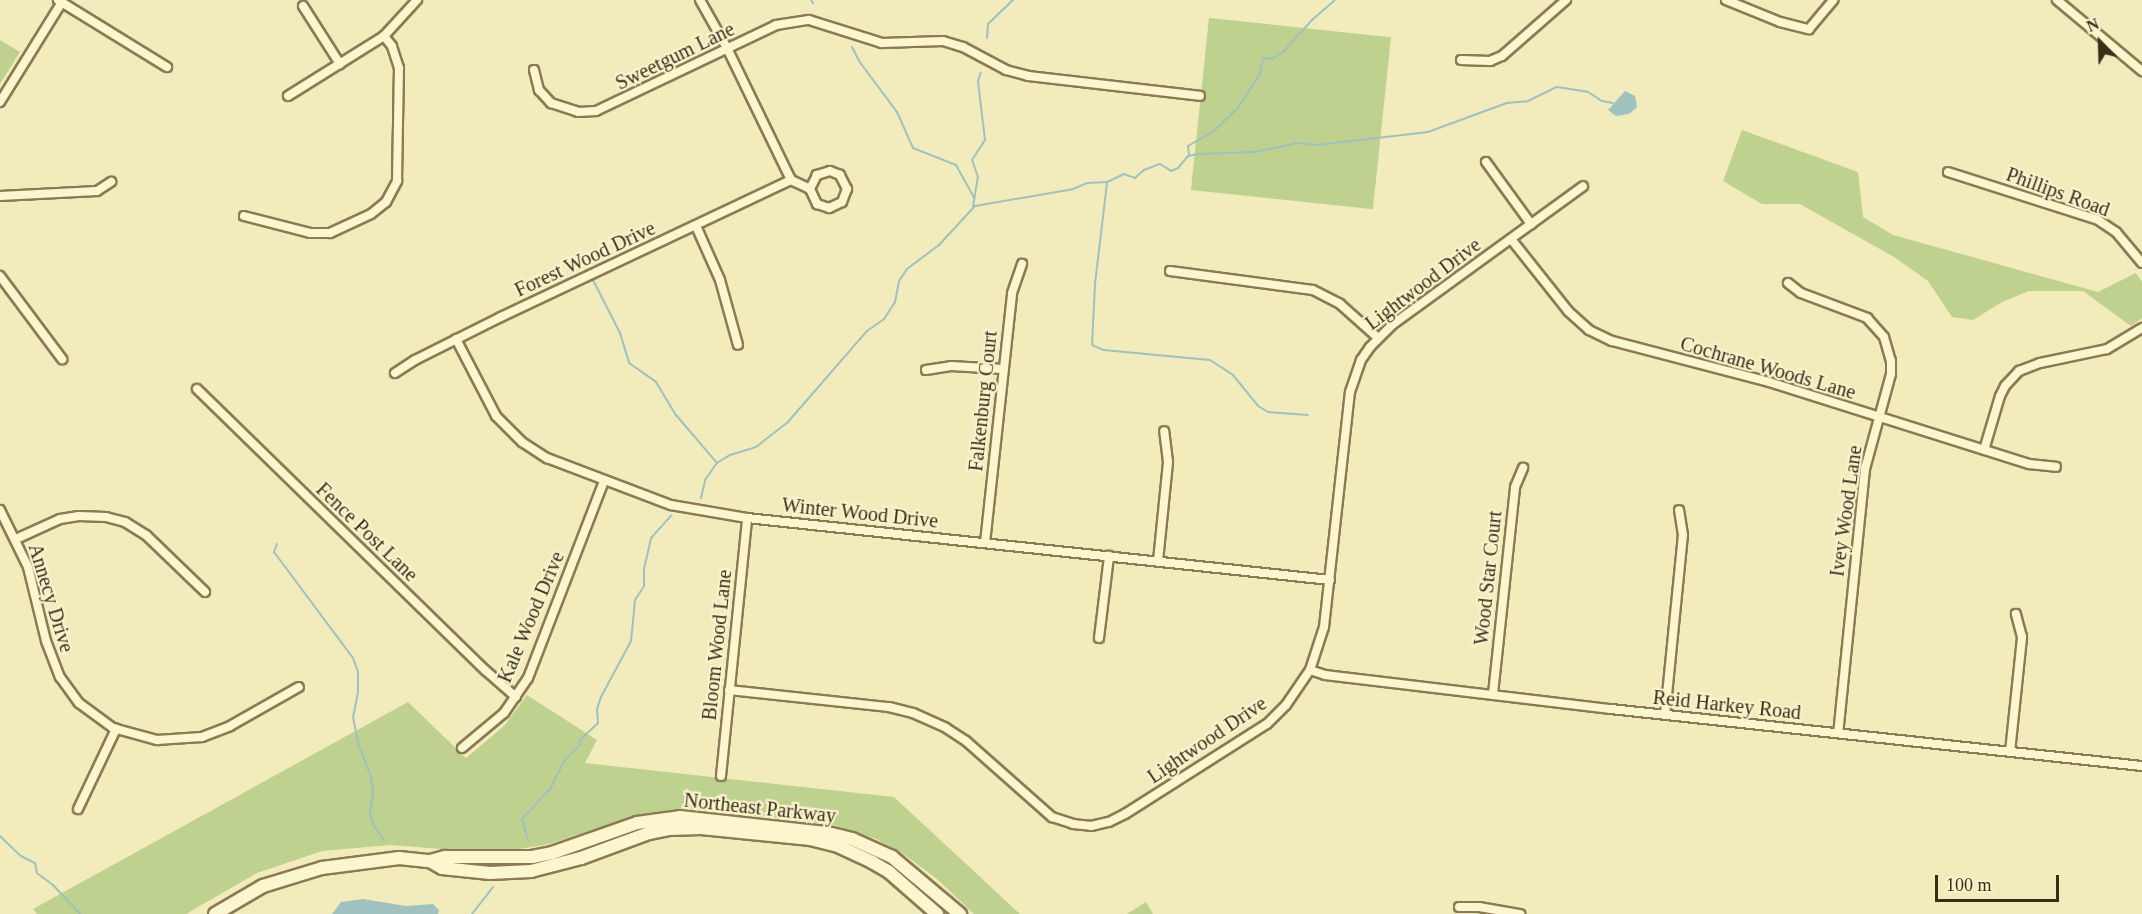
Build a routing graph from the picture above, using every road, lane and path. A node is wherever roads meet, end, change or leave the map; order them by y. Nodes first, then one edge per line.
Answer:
1 (417, 0) edge
2 (700, 0) edge
3 (1566, 0) edge
4 (1726, 0) edge
5 (1833, 0) edge
6 (2057, 0) edge
7 (60, 1) edge
8 (303, 6) dead end
9 (384, 36) junction
10 (728, 48) junction
11 (1461, 60) dead end
12 (340, 64) junction
13 (167, 67) dead end
14 (534, 70) dead end
15 (2142, 71) edge
16 (288, 96) dead end
17 (1200, 96) dead end
18 (0, 102) edge
19 (1486, 162) dead end
20 (1948, 172) dead end
21 (791, 180) junction
22 (111, 182) dead end
23 (1584, 186) dead end
24 (810, 189) junction
25 (0, 196) edge
26 (244, 216) dead end
27 (1531, 224) junction
28 (696, 226) junction
29 (1511, 239) junction
30 (2142, 263) edge
31 (1022, 264) dead end
32 (1170, 271) dead end
33 (0, 276) edge
34 (1788, 283) dead end
35 (2142, 328) edge
36 (1377, 337) junction
37 (456, 339) junction
38 (738, 345) dead end
39 (62, 359) dead end
40 (926, 369) dead end
41 (1003, 369) junction
42 (395, 373) dead end
43 (197, 389) dead end
44 (1879, 417) junction
45 (1164, 431) dead end
46 (1984, 450) junction
47 (2056, 466) dead end
48 (1523, 468) dead end
49 (604, 481) junction
50 (0, 510) edge
51 (1679, 510) dead end
52 (747, 518) junction
53 (16, 539) junction
54 (985, 543) junction
55 (1109, 556) junction
56 (1158, 561) junction
57 (1330, 580) junction
58 (205, 592) dead end
59 (2016, 614) dead end
60 (1100, 638) dead end
61 (1310, 669) junction
62 (299, 687) dead end
63 (729, 690) junction
64 (1493, 694) junction
65 (516, 697) junction
66 (1665, 715) junction
67 (116, 729) junction
68 (1838, 733) junction
69 (462, 748) dead end
70 (2010, 752) junction
71 (2142, 766) edge
72 (721, 776) dead end
73 (78, 809) dead end
74 (430, 861) junction
75 (1459, 907) dead end
76 (215, 914) edge
77 (937, 914) edge
78 (960, 914) edge
79 (1520, 914) edge

1 - 9 street
2 - 10 street
3 - 11 street
4 - 5 street
6 - 15 street
7 - 13 street
7 - 18 street
8 - 12 street
9 - 12 street
9 - 26 street
10 - 14 street, Sweetgum Lane
10 - 17 street, Sweetgum Lane
10 - 21 street
12 - 16 street
19 - 27 street
20 - 30 street, Phillips Road
21 - 24 street
21 - 28 street, Forest Wood Drive
22 - 25 street
23 - 27 street, Lightwood Drive
24 - 24 street
27 - 29 street, Lightwood Drive
28 - 37 street, Forest Wood Drive
28 - 38 street
29 - 36 street, Lightwood Drive
29 - 44 street, Cochrane Woods Lane
31 - 41 street, Falkenburg Court
32 - 36 street
33 - 39 street
34 - 44 street, Ivey Wood Lane
35 - 46 street
36 - 57 street, Lightwood Drive
37 - 42 street, Forest Wood Drive
37 - 49 street, Winter Wood Drive
40 - 41 street
41 - 54 street, Falkenburg Court
43 - 65 street, Fence Post Lane
44 - 46 street, Cochrane Woods Lane
44 - 68 street, Ivey Wood Lane
45 - 56 street
46 - 47 street, Cochrane Woods Lane
48 - 64 street, Wood Star Court
49 - 52 street, Winter Wood Drive
49 - 65 street, Kale Wood Drive
50 - 53 street, Annecy Drive
51 - 66 street
52 - 54 street, Winter Wood Drive
52 - 63 street, Bloom Wood Lane
53 - 58 street
53 - 67 street, Annecy Drive
54 - 55 street, Winter Wood Drive
55 - 56 street, Winter Wood Drive
55 - 60 street
56 - 57 street, Winter Wood Drive
57 - 61 street, Lightwood Drive
59 - 70 street
61 - 63 street, Lightwood Drive
61 - 64 street, Reid Harkey Road
62 - 67 street, Annecy Drive
63 - 72 street, Bloom Wood Lane
64 - 66 street, Reid Harkey Road
65 - 69 street, Kale Wood Drive
66 - 68 street, Reid Harkey Road
67 - 73 street
68 - 70 street, Reid Harkey Road
70 - 71 street, Reid Harkey Road
74 - 76 street, Northeast Parkway
74 - 77 street, Northeast Parkway
74 - 78 street, Northeast Parkway
75 - 79 street

